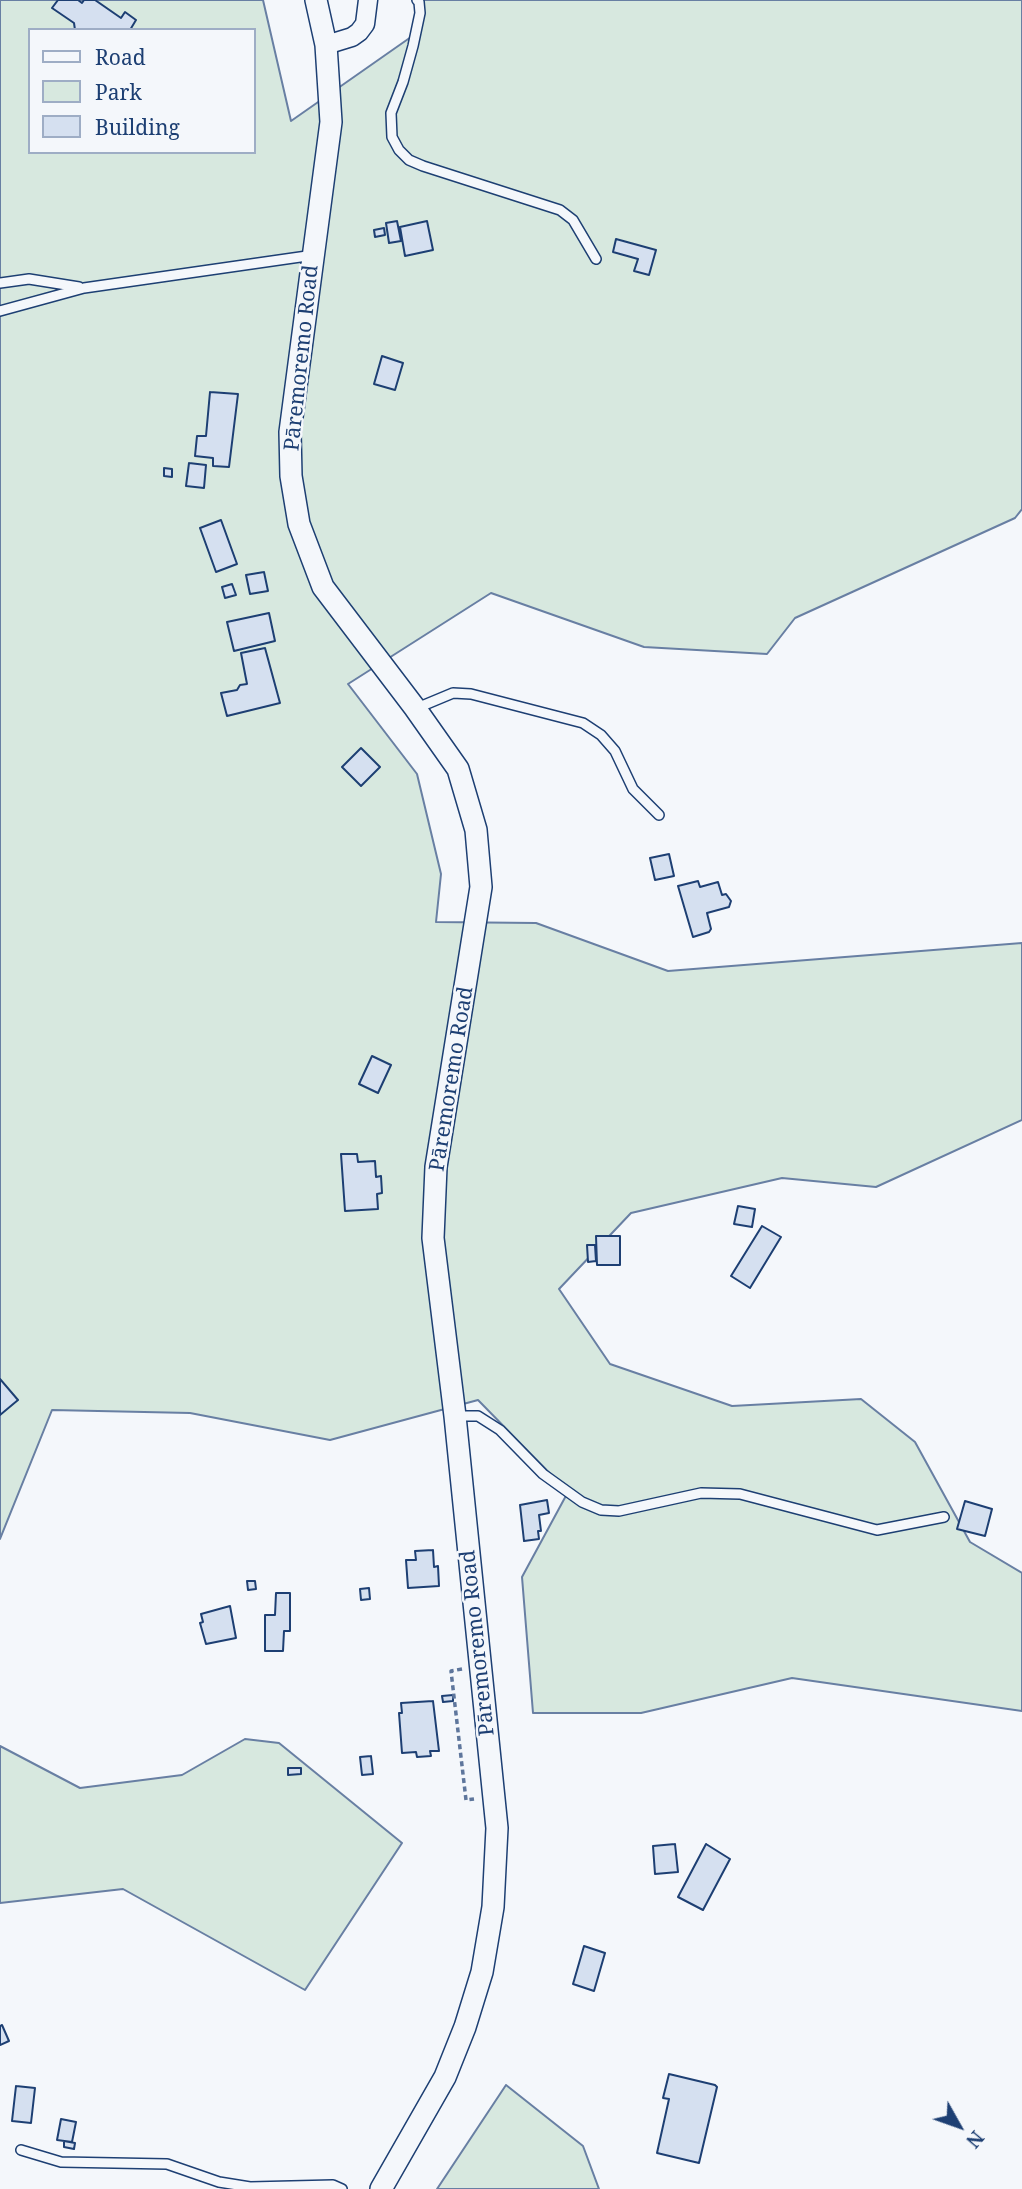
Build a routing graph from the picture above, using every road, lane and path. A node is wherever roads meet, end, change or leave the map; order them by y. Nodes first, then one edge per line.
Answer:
1 (316, 0) edge
2 (369, 0) edge
3 (417, 0) edge
4 (326, 45) junction
5 (314, 256) junction
6 (596, 259) dead end
7 (0, 283) edge
8 (84, 288) junction
9 (0, 312) edge
10 (415, 708) junction
11 (659, 815) dead end
12 (455, 1416) junction
13 (944, 1517) dead end
14 (481, 1665) junction
15 (494, 1797) junction
16 (21, 2150) dead end
17 (342, 2189) edge
18 (382, 2189) edge

1 - 4 street, Pāremoremo Road
2 - 4 street
3 - 6 lane
4 - 5 street, Pāremoremo Road
5 - 8 lane
5 - 10 street, Pāremoremo Road
7 - 8 lane
8 - 9 lane
10 - 11 lane
10 - 12 street, Pāremoremo Road
12 - 13 lane
12 - 14 street, Pāremoremo Road
14 - 15 street, Pāremoremo Road
14 - 15 path
15 - 18 street, Pāremoremo Road
16 - 17 lane

